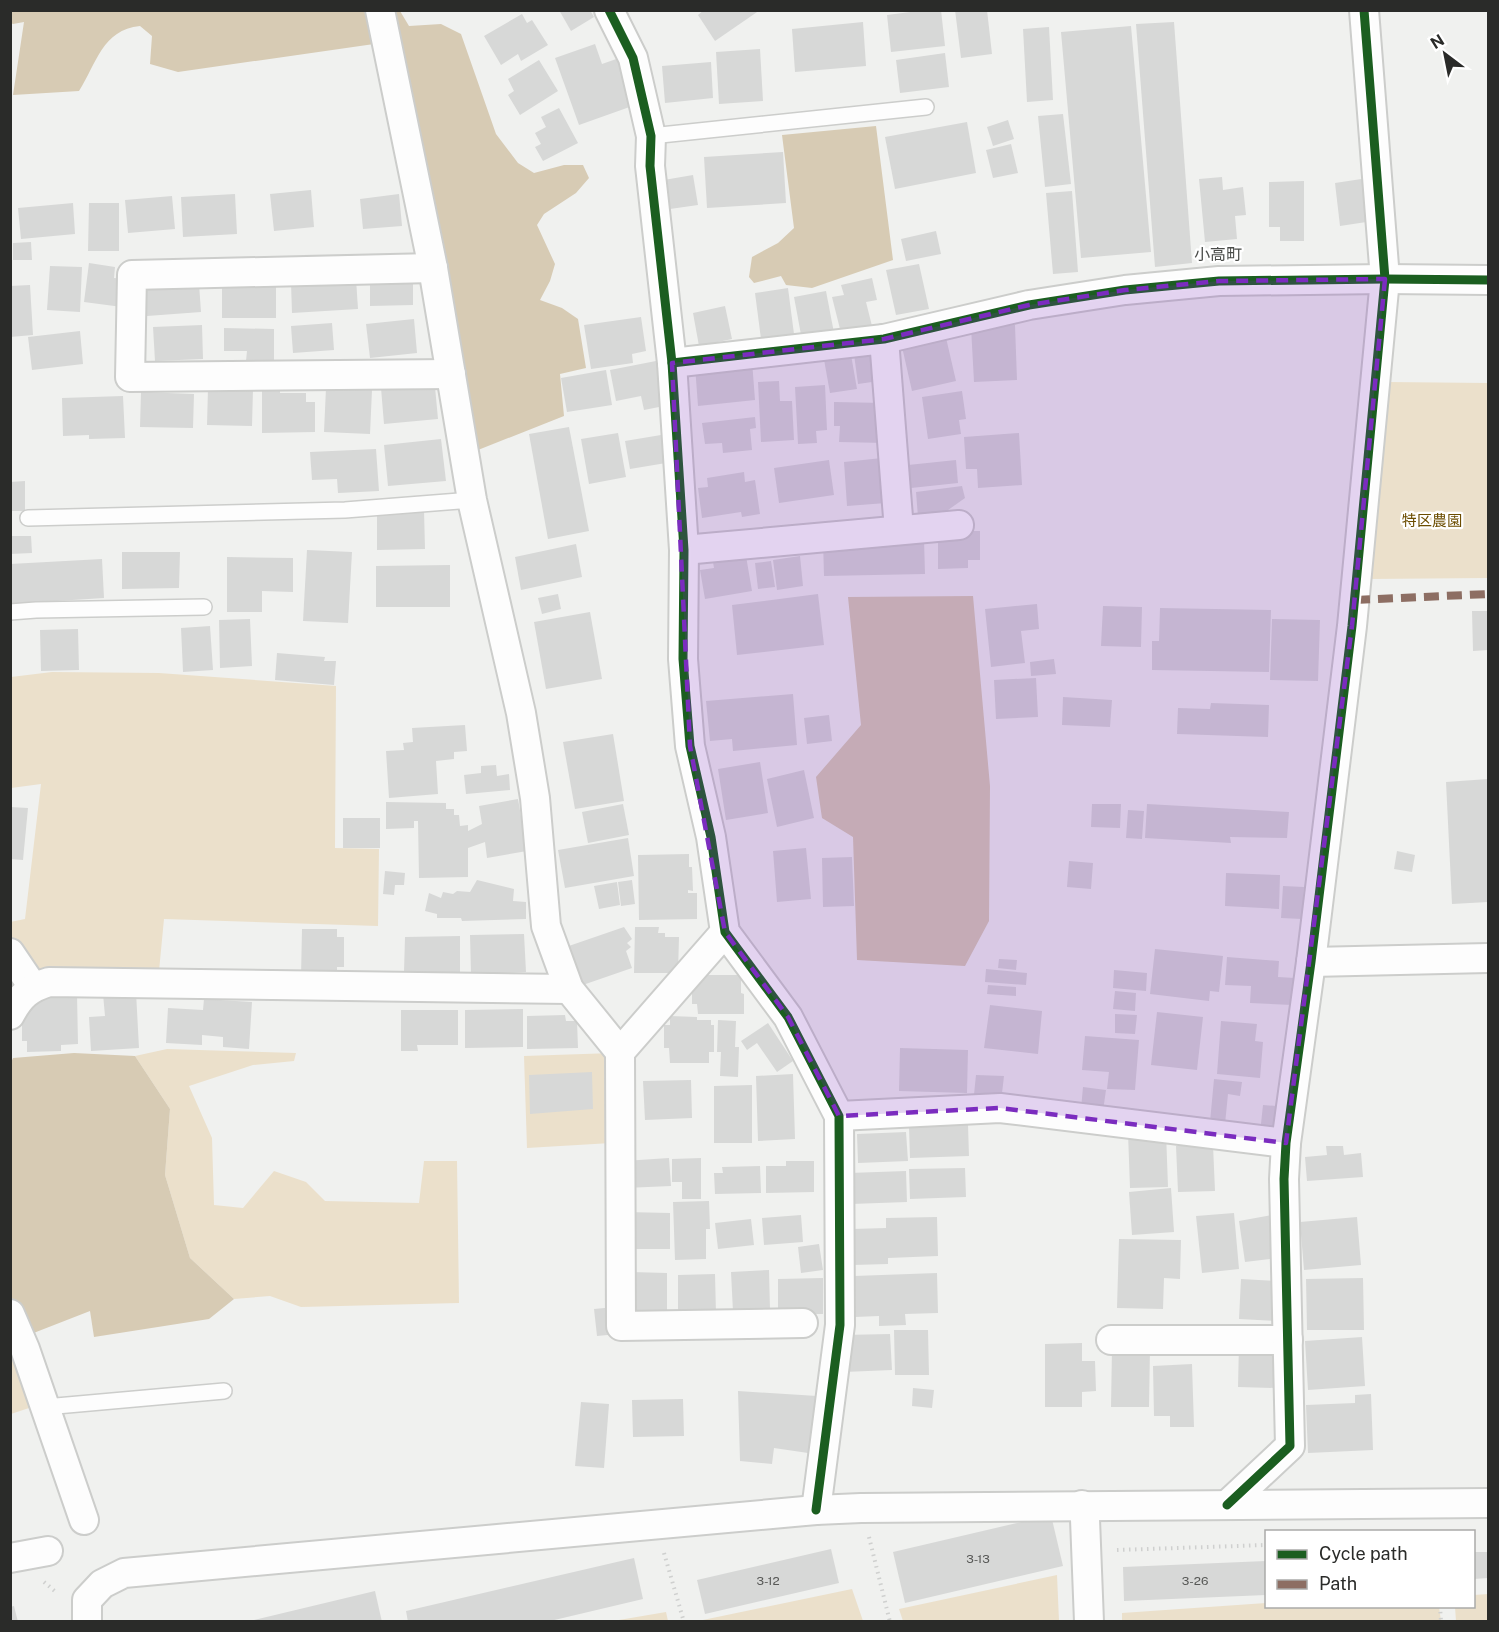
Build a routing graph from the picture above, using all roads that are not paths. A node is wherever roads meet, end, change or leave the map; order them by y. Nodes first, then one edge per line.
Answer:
1 (380, 10) edge
2 (609, 10) edge
3 (1364, 10) edge
4 (926, 107) dead end
5 (651, 136) junction
6 (433, 268) junction
7 (1385, 279) junction
8 (1488, 280) edge
9 (884, 339) junction
10 (672, 363) junction
11 (451, 374) junction
12 (472, 500) junction
13 (28, 518) dead end
14 (959, 525) dead end
15 (898, 530) junction
16 (684, 550) junction
17 (204, 607) dead end
18 (10, 612) edge
19 (725, 932) junction
20 (10, 953) edge
21 (1488, 958) edge
22 (1311, 962) junction
23 (33, 987) junction
24 (569, 989) junction
25 (10, 1015) edge
26 (620, 1052) junction
27 (839, 1116) junction
28 (1286, 1143) junction
29 (10, 1314) edge
30 (803, 1323) dead end
31 (1112, 1340) dead end
32 (1288, 1340) junction
33 (224, 1390) dead end
34 (45, 1407) junction
35 (1488, 1503) edge
36 (1082, 1505) junction
37 (1227, 1505) junction
38 (816, 1510) junction
39 (84, 1521) dead end
40 (48, 1551) dead end
41 (10, 1558) edge
42 (87, 1622) edge
43 (1089, 1622) edge

1 - 6 street
2 - 5 street
3 - 7 street
4 - 5 lane
5 - 10 street
6 - 11 street
6 - 11 street
7 - 8 street
7 - 9 street
7 - 22 street
9 - 10 street
9 - 15 street
10 - 16 street
11 - 12 street
12 - 13 lane
12 - 24 street
14 - 15 street
15 - 16 street
16 - 19 street
17 - 18 lane
19 - 26 street
19 - 27 street
20 - 23 street
21 - 22 street
22 - 28 street
23 - 24 street
23 - 25 street
24 - 26 street
26 - 30 street
27 - 28 street
27 - 38 street
28 - 32 street
29 - 34 street
31 - 32 street
32 - 37 street
33 - 34 lane
34 - 39 street
35 - 37 street
36 - 37 street
36 - 38 street
36 - 43 street
38 - 42 street
40 - 41 street

